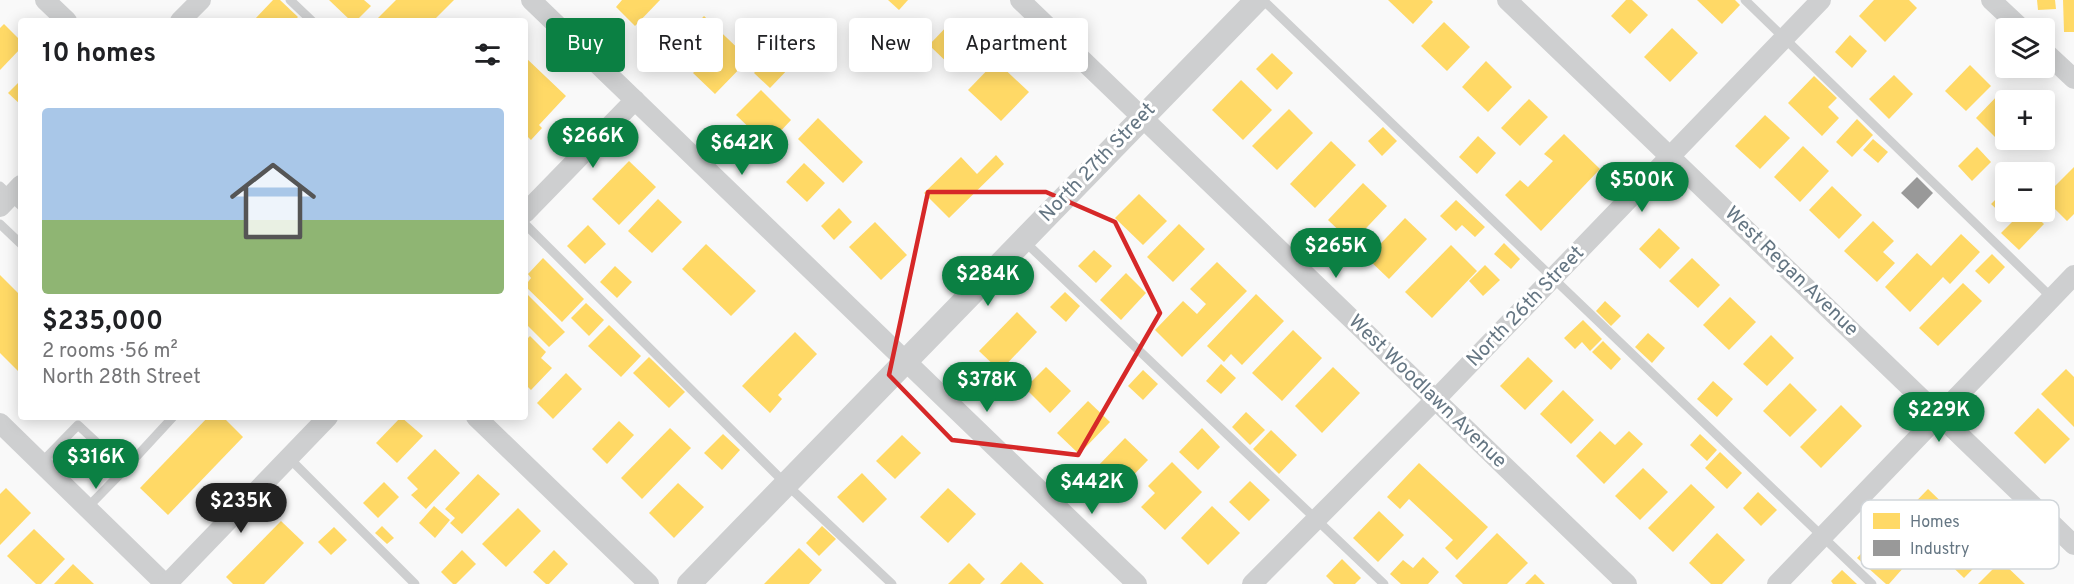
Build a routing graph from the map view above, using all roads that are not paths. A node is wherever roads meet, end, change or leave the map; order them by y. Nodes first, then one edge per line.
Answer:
1 (45, 0) edge
2 (201, 0) edge
3 (290, 0) edge
4 (531, 0) edge
5 (1020, 0) edge
6 (1257, 0) edge
7 (1263, 0) edge
8 (1508, 0) edge
9 (1745, 0) edge
10 (1821, 0) edge
11 (1991, 0) edge
12 (64, 18) edge
13 (183, 18) edge
14 (309, 18) edge
15 (2010, 18) edge
16 (1784, 38) junction
17 (2055, 61) edge
18 (2074, 78) edge
19 (635, 100) junction
20 (1142, 118) junction
21 (1670, 157) junction
22 (528, 210) edge
23 (0, 224) edge
24 (528, 227) edge
25 (1023, 240) junction
26 (18, 241) edge
27 (2074, 275) edge
28 (1553, 279) junction
29 (2052, 298) junction
30 (906, 361) junction
31 (1435, 400) junction
32 (1939, 415) junction
33 (170, 420) edge
34 (325, 420) edge
35 (479, 420) edge
36 (0, 423) edge
37 (288, 459) junction
38 (41, 463) junction
39 (125, 469) junction
40 (786, 484) junction
41 (2027, 500) edge
42 (87, 508) junction
43 (1317, 519) junction
44 (2059, 531) edge
45 (1823, 536) junction
46 (2074, 545) edge
47 (166, 584) edge
48 (415, 584) edge
49 (649, 584) edge
50 (689, 584) edge
51 (892, 584) edge
52 (1137, 584) edge
53 (1252, 584) edge
54 (1384, 584) edge
55 (1627, 584) edge
56 (1777, 584) edge
57 (1872, 584) edge

1 - 12 street
2 - 13 street
3 - 14 lane
4 - 19 street
5 - 20 street, West Woodlawn Avenue
6 - 20 street, North 27th Street
7 - 28 lane
8 - 21 street, West Regan Avenue
9 - 16 lane
10 - 16 street, North 26th Street
11 - 15 street
16 - 21 street, North 26th Street
16 - 29 lane
17 - 18 street
19 - 22 street
19 - 30 street
20 - 25 street, North 27th Street
20 - 31 street, West Woodlawn Avenue
21 - 28 street, North 26th Street
21 - 32 street, West Regan Avenue
23 - 26 lane
24 - 40 lane
25 - 30 street, North 27th Street
25 - 43 lane
27 - 29 street
28 - 31 street, North 26th Street
28 - 45 lane
29 - 32 street
30 - 40 street, North 27th Street
30 - 52 street
31 - 43 street, North 26th Street
31 - 55 street, West Woodlawn Avenue
32 - 41 street, West Regan Avenue
32 - 45 street
33 - 39 lane
34 - 37 street
35 - 49 street
36 - 38 street
37 - 47 street
37 - 48 lane
38 - 39 lane
38 - 42 street
39 - 42 lane
40 - 50 street, North 27th Street
40 - 51 lane
42 - 47 street
43 - 53 street, North 26th Street
43 - 54 lane
44 - 46 street, West Regan Avenue
45 - 56 street
45 - 57 lane

